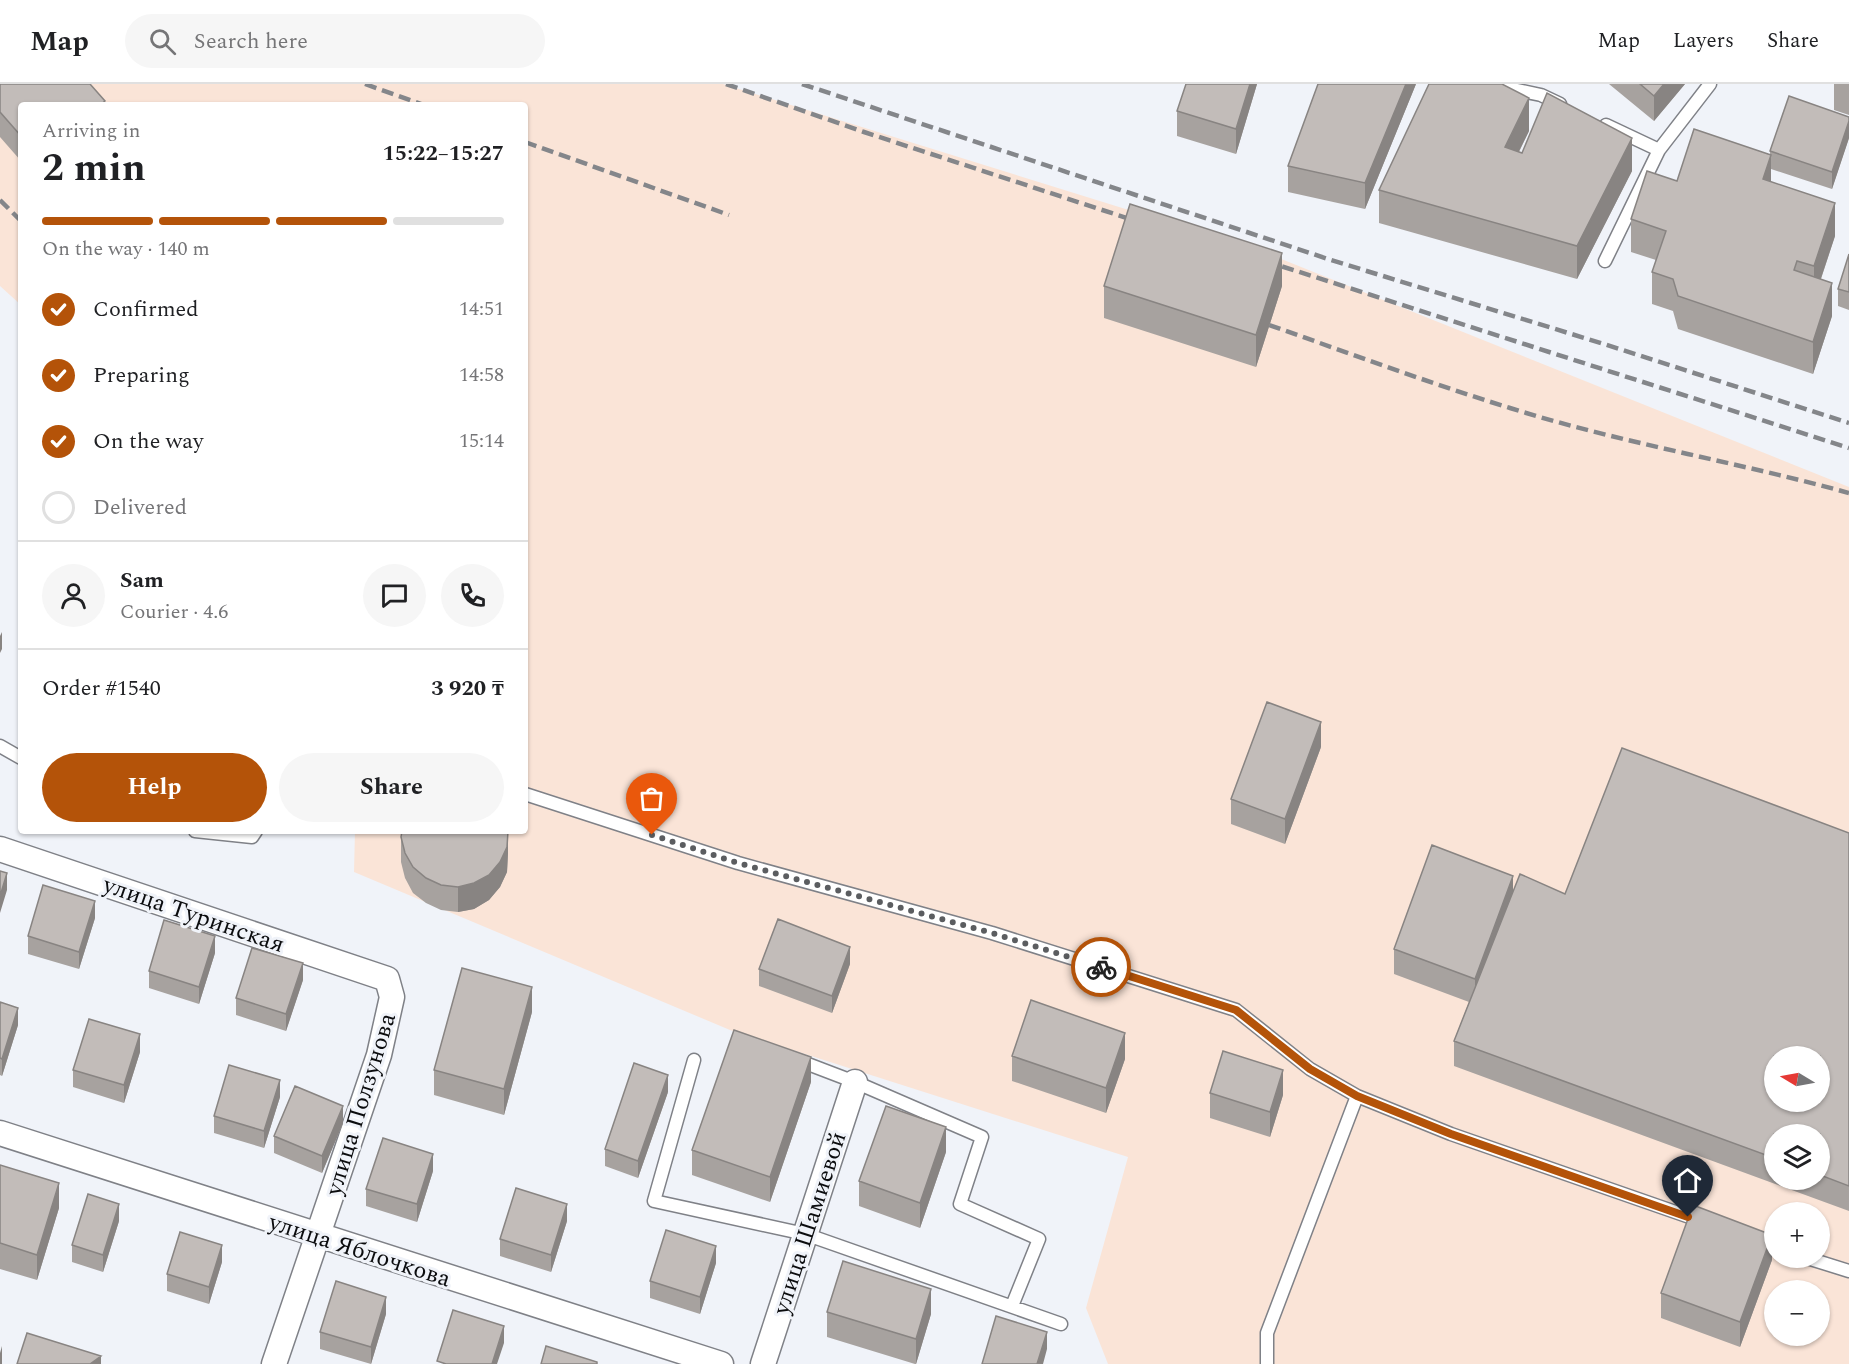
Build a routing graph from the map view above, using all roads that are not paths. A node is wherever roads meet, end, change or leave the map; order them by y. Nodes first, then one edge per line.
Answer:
1 (1488, 84) edge
2 (1710, 84) edge
3 (1573, 110) edge
4 (1595, 120) edge
5 (1659, 150) junction
6 (1605, 261) dead end
7 (0, 746) edge
8 (18, 756) edge
9 (528, 795) edge
10 (224, 834) edge
11 (254, 834) edge
12 (0, 849) edge
13 (387, 980) joint
14 (694, 1060) dead end
15 (800, 1061) edge
16 (855, 1082) junction
17 (1357, 1096) junction
18 (0, 1133) edge
19 (1719, 1227) edge
20 (805, 1234) junction
21 (318, 1237) junction
22 (1830, 1265) edge
23 (1849, 1271) edge
24 (1012, 1306) junction
25 (1061, 1324) dead end
26 (274, 1364) edge
27 (721, 1364) edge
28 (763, 1364) edge
29 (1267, 1364) edge

1 - 3 lane
2 - 5 lane
4 - 5 lane
5 - 6 lane
7 - 8 lane
9 - 17 lane
10 - 11 lane
12 - 13 street, улица Туринская
13 - 21 street, улица Ползунова
14 - 20 lane
15 - 16 lane
16 - 20 street, улица Шамиевой
16 - 24 lane
17 - 19 lane
17 - 29 lane
18 - 21 street, улица Яблочкова
20 - 24 lane
20 - 28 street, улица Шамиевой
21 - 26 street, улица Ползунова
21 - 27 street, улица Яблочкова
22 - 23 lane
24 - 25 lane

